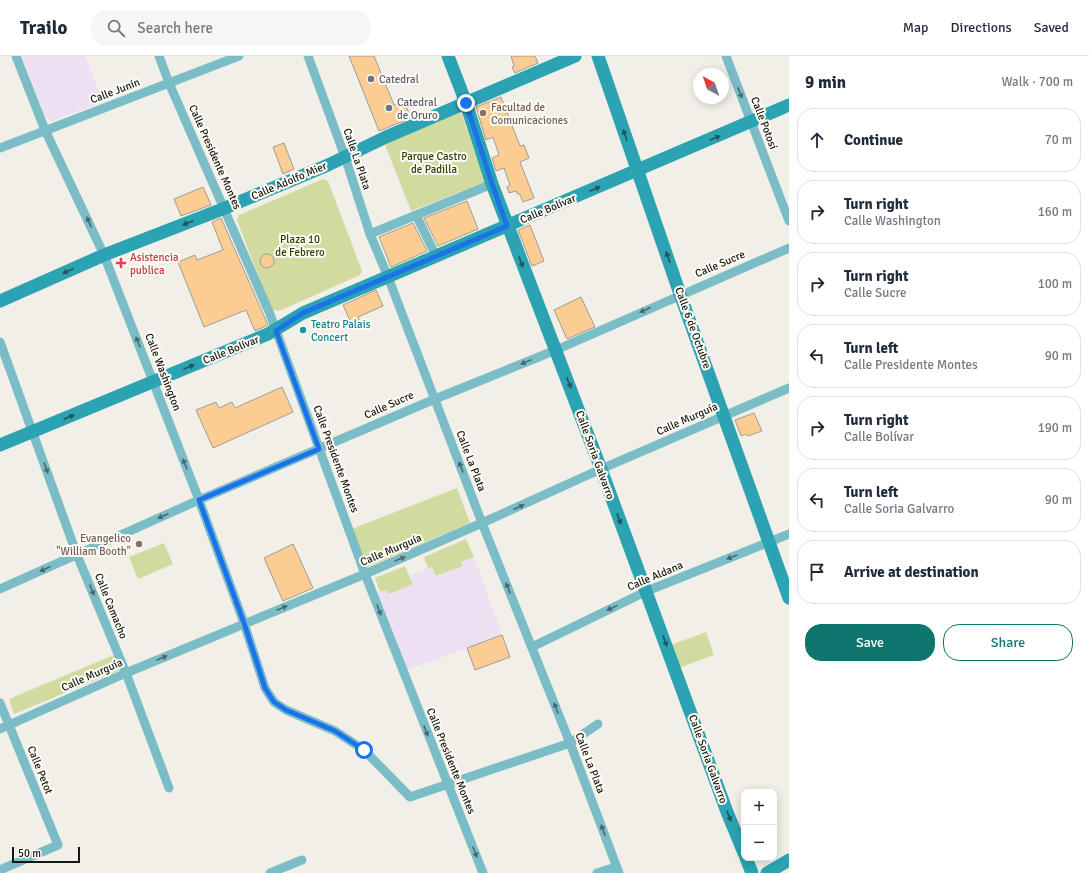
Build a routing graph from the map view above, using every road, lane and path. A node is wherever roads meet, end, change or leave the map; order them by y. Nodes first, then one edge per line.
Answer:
1 (16, 56) edge
2 (158, 56) edge
3 (239, 56) edge
4 (308, 56) edge
5 (448, 56) edge
6 (575, 56) edge
7 (598, 56) edge
8 (726, 56) edge
9 (169, 83) junction
10 (466, 103) junction
11 (789, 105) edge
12 (751, 123) junction
13 (45, 130) junction
14 (0, 148) edge
15 (345, 157) junction
16 (638, 171) junction
17 (492, 184) junction
18 (225, 208) junction
19 (416, 215) junction
20 (789, 221) edge
21 (507, 226) junction
22 (370, 234) junction
23 (789, 248) edge
24 (104, 255) junction
25 (436, 256) junction
26 (388, 277) junction
27 (680, 294) junction
28 (0, 301) edge
29 (276, 331) junction
30 (0, 342) edge
31 (556, 350) junction
32 (154, 381) junction
33 (789, 388) edge
34 (435, 399) junction
35 (724, 415) junction
36 (33, 432) junction
37 (0, 445) edge
38 (319, 449) junction
39 (601, 469) junction
40 (199, 500) junction
41 (482, 523) junction
42 (789, 534) edge
43 (768, 542) junction
44 (77, 555) junction
45 (364, 574) junction
46 (0, 589) edge
47 (647, 592) junction
48 (789, 598) edge
49 (244, 623) junction
50 (532, 647) junction
51 (126, 673) junction
52 (0, 703) edge
53 (598, 724) dead end
54 (9, 725) junction
55 (0, 729) edge
56 (570, 743) junction
57 (448, 786) junction
58 (170, 788) dead end
59 (741, 847) edge
60 (302, 860) dead end
61 (789, 860) edge
62 (747, 861) edge
63 (0, 870) edge
64 (617, 870) edge
65 (270, 873) edge
66 (483, 873) edge
67 (597, 873) edge
68 (752, 873) edge
69 (767, 873) edge

1 - 13 street, Calle Washington
2 - 9 street, Calle Presidente Montes
3 - 9 street, Calle Junín
4 - 15 street, Calle La Plata
5 - 10 main road, Calle Soria Galvarro
6 - 10 main road, Calle Adolfo Mier
16 -> 7 main road, Calle 6 de Octubre
8 -> 12 street, Calle Potosí
9 - 13 street, Calle Junín
9 - 18 street, Calle Presidente Montes
10 - 15 main road, Calle Adolfo Mier
10 - 17 main road, Calle Soria Galvarro
11 - 12 main road, Calle Bolívar
16 -> 12 main road, Calle Bolívar
12 - 20 street, Calle Potosí
13 - 14 street, Calle Junín
24 -> 13 street, Calle Washington
15 - 18 main road, Calle Adolfo Mier
15 - 22 street, Calle La Plata
21 -> 16 main road, Calle Bolívar
27 -> 16 main road, Calle 6 de Octubre
17 - 19 street
17 - 21 main road, Calle Soria Galvarro
18 -> 24 main road, Calle Adolfo Mier
18 - 29 street, Calle Presidente Montes
19 - 22 street
19 - 25 street
21 - 25 main road, Calle Bolívar
21 -> 31 main road, Calle Soria Galvarro
22 - 26 street, Calle La Plata
23 - 27 street, Calle Sucre
24 -> 28 main road, Calle Adolfo Mier
32 -> 24 street, Calle Washington
25 - 26 main road, Calle Bolívar
26 - 29 main road, Calle Bolívar
26 - 34 street, Calle La Plata
27 -> 31 street, Calle Sucre
27 - 35 main road, Calle 6 de Octubre
32 -> 29 main road, Calle Bolívar
29 - 38 street, Calle Presidente Montes
30 - 36 street, Calle Camacho
31 -> 34 street, Calle Sucre
31 -> 39 main road, Calle Soria Galvarro
36 -> 32 main road, Calle Bolívar
40 -> 32 street, Calle Washington
33 - 35 street, Calle Murguía
34 - 38 street, Calle Sucre
41 -> 34 street, Calle La Plata
35 - 39 street, Calle Murguía
35 - 43 main road, Calle 6 de Octubre
36 - 37 main road, Calle Bolívar
36 -> 44 street, Calle Camacho
38 - 40 street, Calle Sucre
38 - 45 street, Calle Presidente Montes
41 -> 39 street, Calle Murguía
39 -> 47 main road, Calle Soria Galvarro
40 -> 44 street, Calle Sucre
40 - 49 street, Calle Washington
45 -> 41 street, Calle Murguía
50 -> 41 street, Calle La Plata
42 - 43 street, Calle Aldana
43 -> 47 street, Calle Aldana
43 - 48 main road, Calle 6 de Octubre
44 -> 46 street, Calle Sucre
44 -> 51 street, Calle Camacho
49 -> 45 street, Calle Murguía
45 -> 57 street, Calle Presidente Montes
47 -> 50 street, Calle Aldana
47 -> 59 main road, Calle Soria Galvarro
51 -> 49 street, Calle Murguía
49 - 57 street, Calle Washington
56 -> 50 street, Calle La Plata
51 - 54 street, Calle Murguía
51 - 58 street, Calle Camacho
52 - 54 street, Calle Petot
53 - 56 street
54 - 55 street, Calle Murguía
54 - 63 street, Calle Petot
56 - 57 street
64 -> 56 street, Calle La Plata
57 -> 66 street, Calle Presidente Montes
60 - 65 street
61 - 69 main road
62 - 68 main road
64 - 67 street

